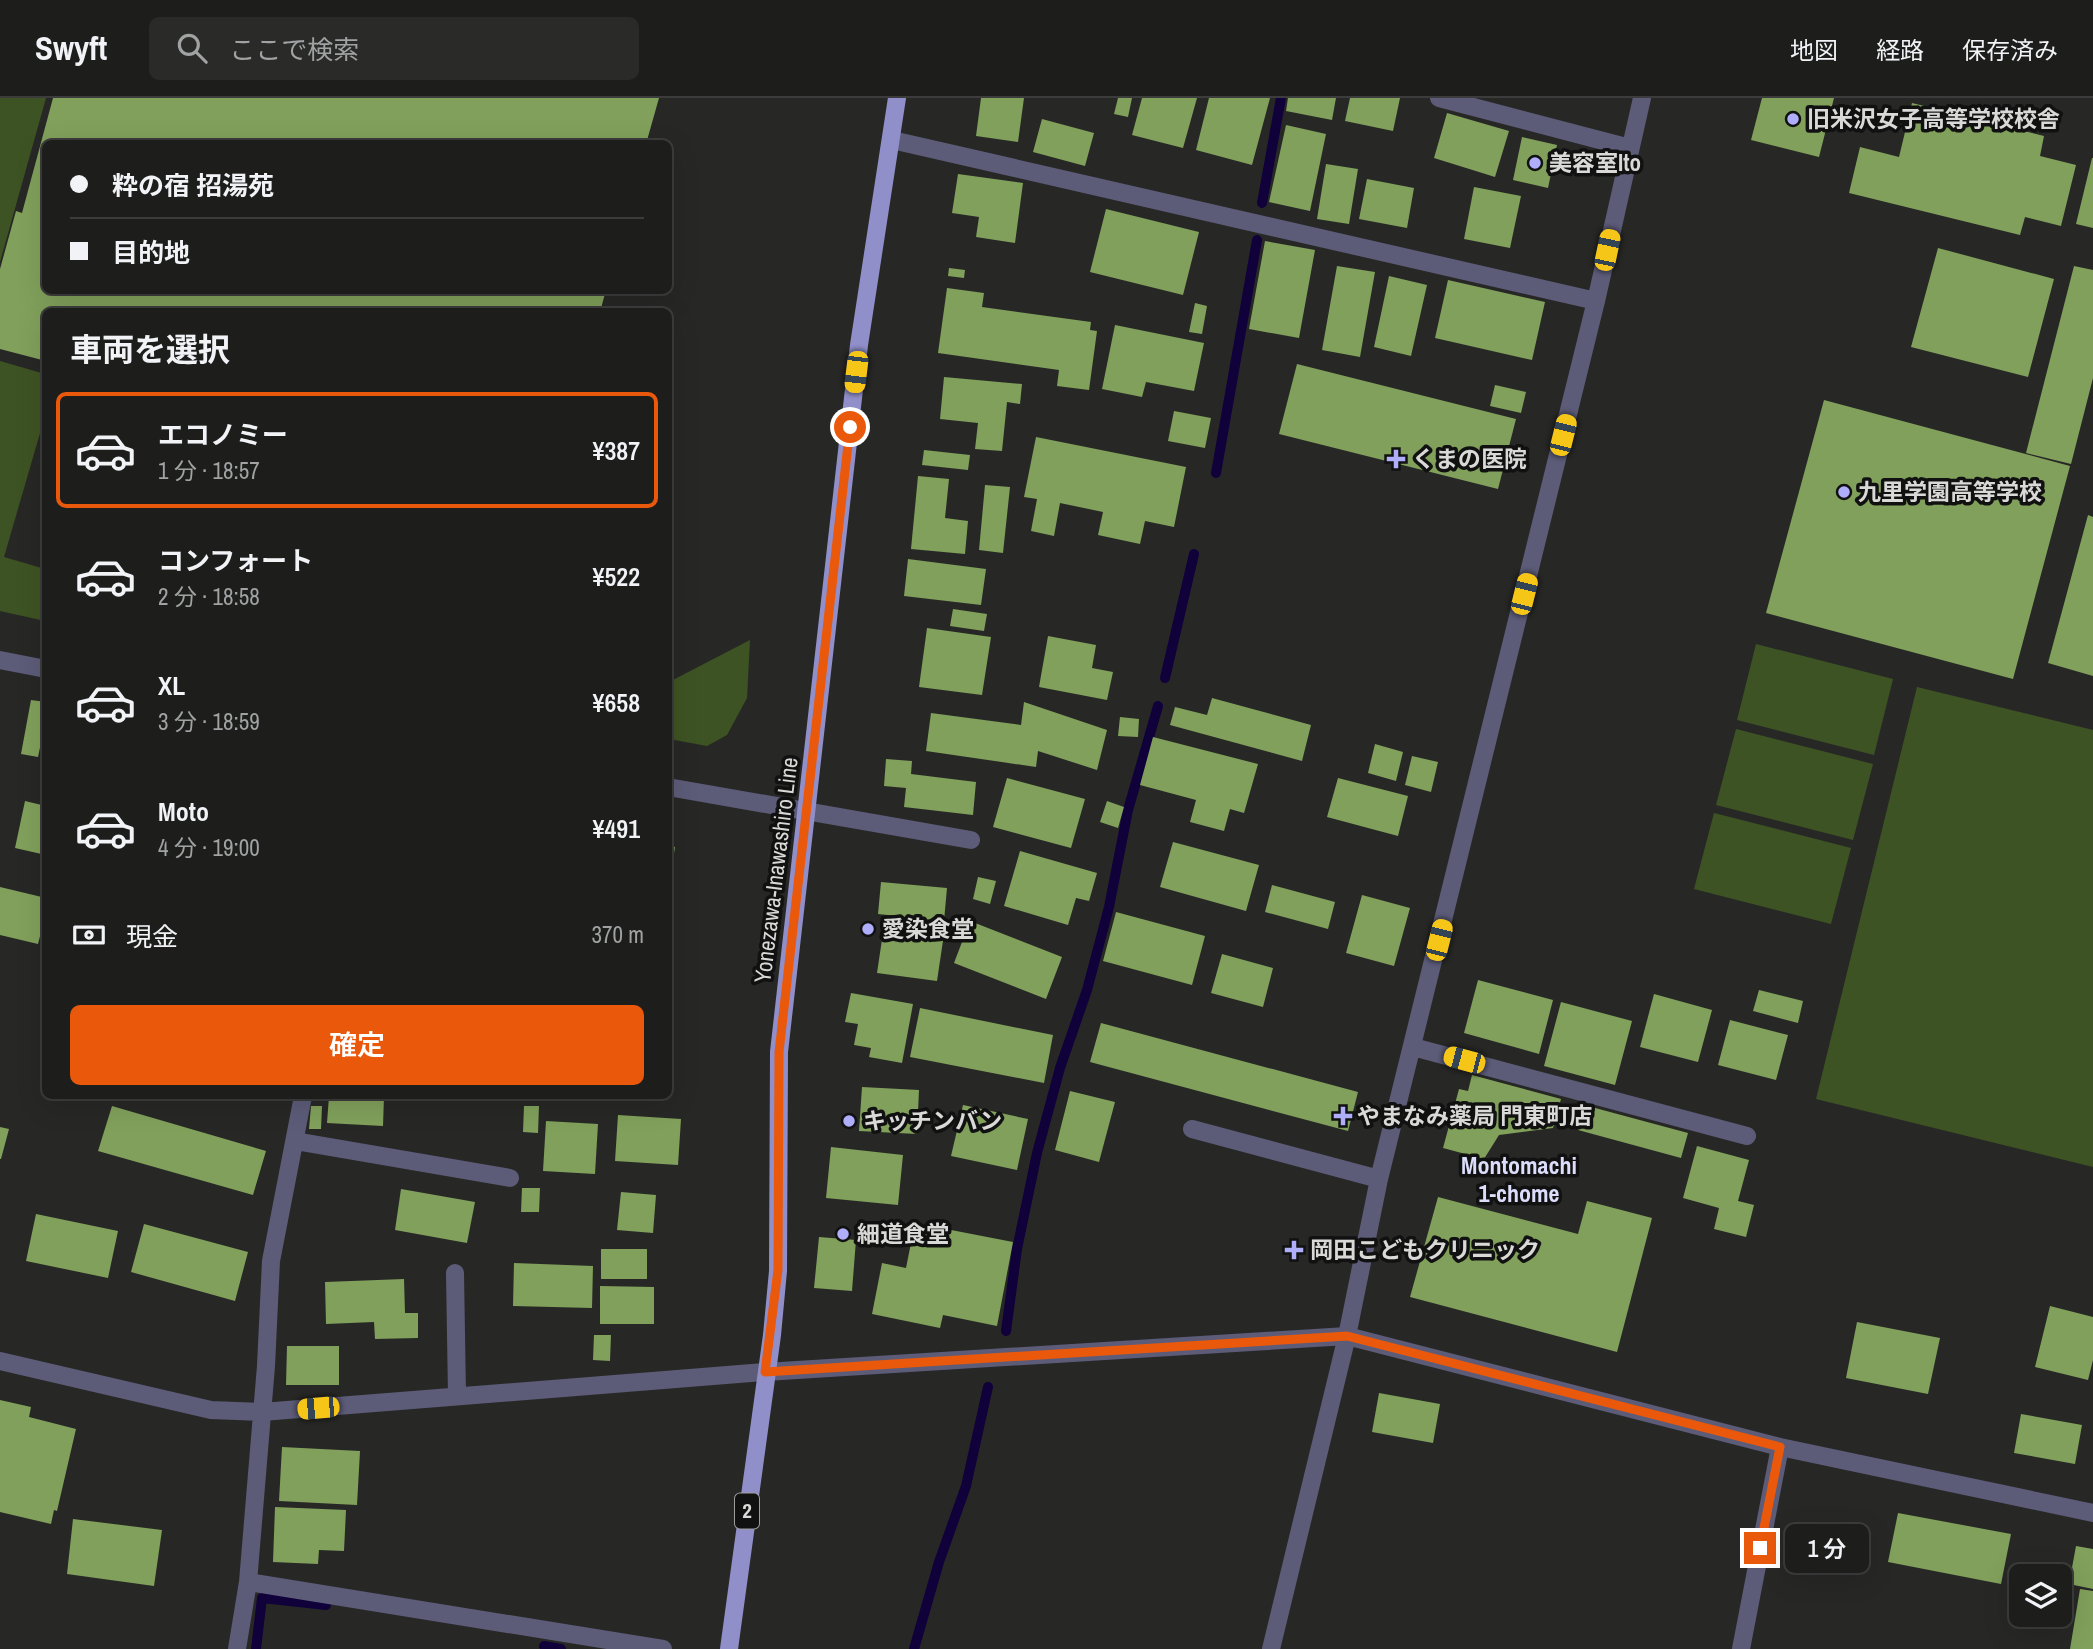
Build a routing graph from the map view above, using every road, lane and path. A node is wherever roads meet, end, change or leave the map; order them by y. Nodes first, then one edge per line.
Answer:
1 (897, 98) edge
2 (1439, 98) edge
3 (1642, 98) edge
4 (891, 140) junction
5 (1630, 148) junction
6 (1596, 302) junction
7 (0, 660) edge
8 (42, 669) edge
9 (672, 788) edge
10 (808, 811) junction
11 (971, 840) dead end
12 (1413, 1047) junction
13 (302, 1099) edge
14 (1192, 1129) dead end
15 (1747, 1136) dead end
16 (295, 1141) junction
17 (510, 1178) dead end
18 (1379, 1179) junction
19 (455, 1273) dead end
20 (1347, 1336) junction
21 (0, 1361) edge
22 (765, 1372) junction
23 (457, 1396) junction
24 (262, 1412) junction
25 (1780, 1447) junction
26 (2093, 1513) edge
27 (248, 1582) junction
28 (237, 1649) edge
29 (663, 1649) edge
30 (729, 1649) edge
31 (1271, 1649) edge
32 (1741, 1649) edge

1 - 4 main road, Yonezawa-Inawashiro Line / 2
2 - 5 street
3 - 5 street
4 - 6 street
4 - 10 main road, Yonezawa-Inawashiro Line / 2
5 - 6 street
6 - 12 street
7 - 8 street
9 - 10 street
10 - 11 street
10 - 22 main road, Yonezawa-Inawashiro Line / 2
12 - 15 street
12 - 18 street
13 - 16 street
14 - 18 street
16 - 17 street
16 - 24 street
18 - 20 street
19 - 23 street
20 - 22 street
20 - 25 street
20 - 31 street
21 - 24 street
22 - 23 street
22 - 30 main road, Yonezawa-Inawashiro Line / 2
23 - 24 street
24 - 27 street
25 - 26 street
25 - 32 street
27 - 28 street
27 - 29 street

